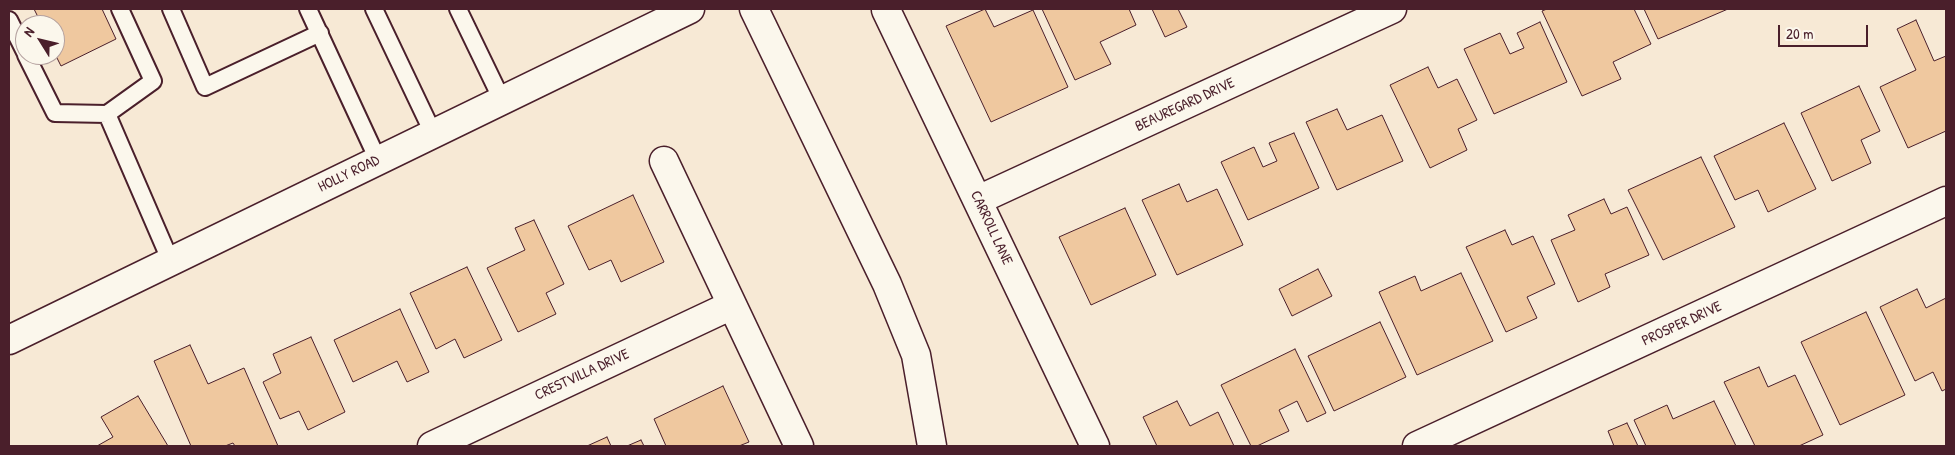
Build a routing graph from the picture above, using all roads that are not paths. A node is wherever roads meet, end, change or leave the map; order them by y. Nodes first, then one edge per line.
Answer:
1 (120, 9) edge
2 (171, 9) edge
3 (308, 9) edge
4 (374, 9) edge
5 (458, 9) edge
6 (690, 9) edge
7 (754, 9) edge
8 (1392, 9) edge
9 (886, 10) edge
10 (9, 20) edge
11 (15, 32) edge
12 (320, 33) junction
13 (31, 65) edge
14 (502, 100) junction
15 (107, 114) junction
16 (433, 133) junction
17 (378, 160) junction
18 (664, 161) dead end
19 (978, 200) junction
20 (1946, 202) edge
21 (171, 262) junction
22 (732, 305) junction
23 (9, 340) edge
24 (432, 446) edge
25 (799, 446) edge
26 (932, 446) edge
27 (1095, 446) edge
28 (1417, 446) edge

1 - 15 lane
2 - 12 lane
3 - 12 lane
4 - 16 lane
5 - 14 lane
6 - 14 street, HOLLY ROAD
7 - 26 street
8 - 19 street, BEAUREGARD DRIVE
9 - 19 street, CARROLL LANE
10 - 11 lane
12 - 17 lane
13 - 15 lane
14 - 16 street, HOLLY ROAD
15 - 21 lane
16 - 17 street, HOLLY ROAD
17 - 21 street, HOLLY ROAD
18 - 22 street
19 - 27 street, CARROLL LANE
20 - 28 street, PROSPER DRIVE
21 - 23 street, HOLLY ROAD
22 - 24 street, CRESTVILLA DRIVE
22 - 25 street

